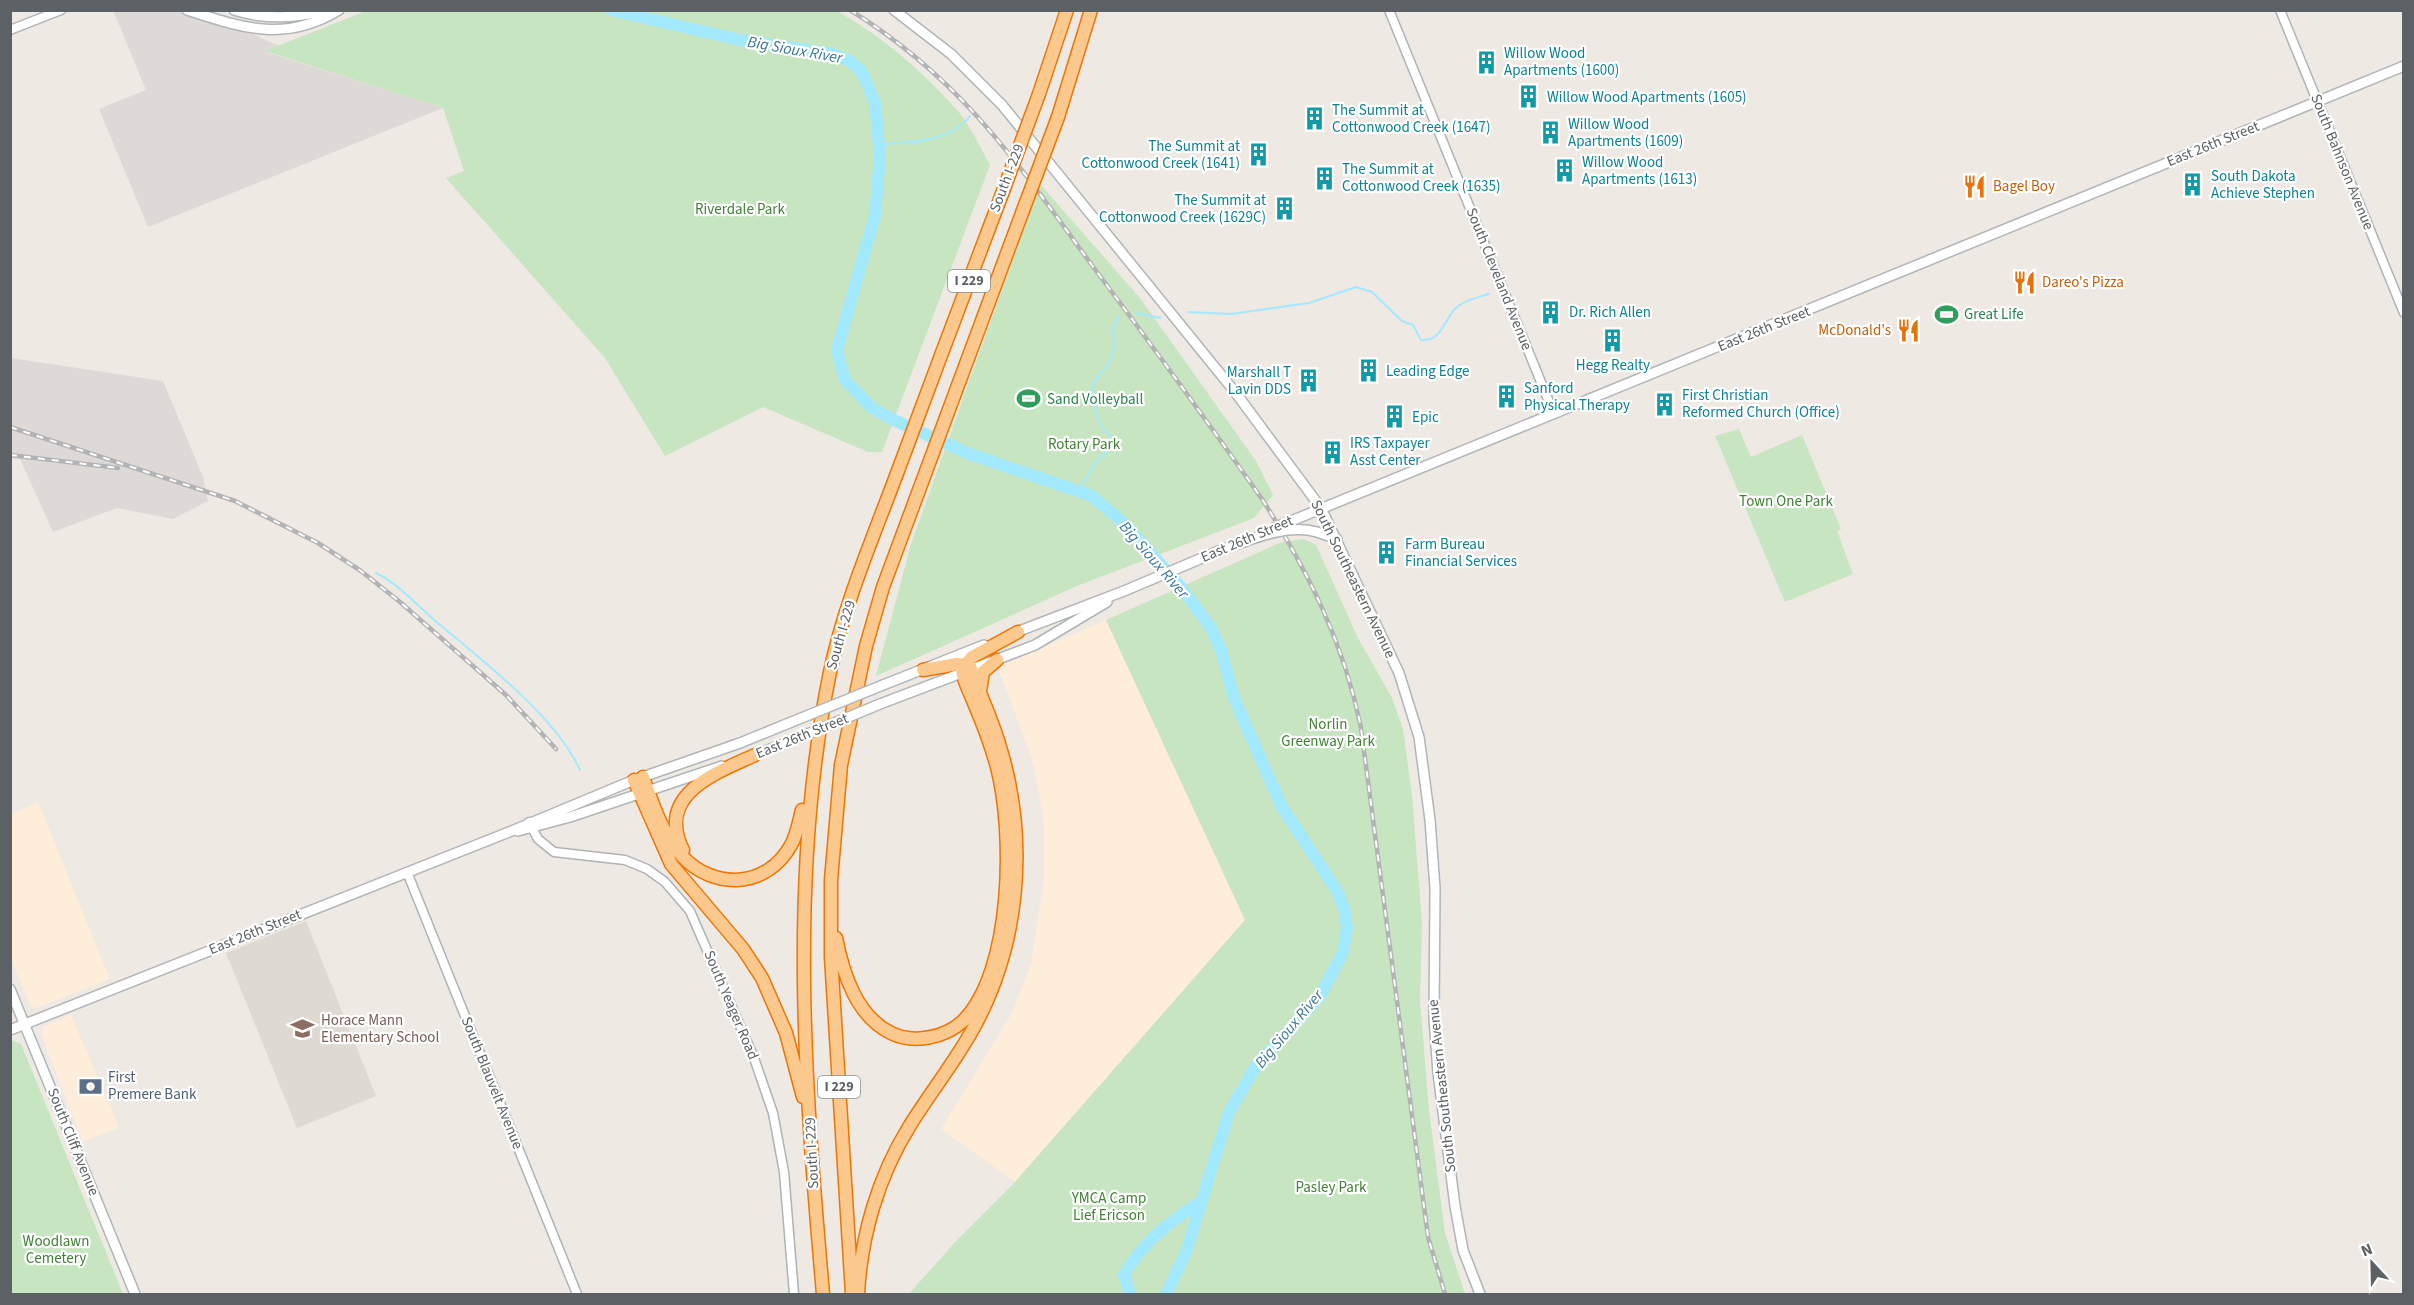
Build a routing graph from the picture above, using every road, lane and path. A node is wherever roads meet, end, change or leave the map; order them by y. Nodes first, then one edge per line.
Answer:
1 (61, 10) edge
2 (188, 10) edge
3 (234, 10) edge
4 (331, 10) edge
5 (339, 10) edge
6 (894, 10) edge
7 (1066, 10) edge
8 (1092, 10) edge
9 (1389, 10) edge
10 (2280, 10) edge
11 (10, 30) edge
12 (2403, 66) edge
13 (2318, 102) junction
14 (2403, 313) edge
15 (1554, 414) junction
16 (1321, 508) junction
17 (1337, 539) junction
18 (1221, 550) junction
19 (1124, 591) junction
20 (1018, 632) junction
21 (997, 660) junction
22 (923, 670) junction
23 (966, 670) junction
24 (982, 698) junction
25 (817, 754) junction
26 (755, 755) junction
27 (639, 778) junction
28 (644, 791) junction
29 (531, 825) junction
30 (693, 866) junction
31 (407, 872) junction
32 (831, 880) junction
33 (10, 989) edge
34 (25, 1024) junction
35 (10, 1030) edge
36 (812, 1158) junction
37 (135, 1294) edge
38 (577, 1294) edge
39 (794, 1294) edge
40 (823, 1294) edge
41 (852, 1294) edge
42 (858, 1294) edge
43 (1480, 1294) edge

1 - 11 street
2 - 5 main road
3 - 4 main road
6 - 16 main road, South Southeastern Avenue
7 - 25 highway, South I-229 / I 229, bridge
8 - 32 highway, South I-229 / I 229, bridge
9 - 15 street, South Cleveland Avenue
10 - 13 street, South Bahnson Avenue
12 - 13 main road, East 26th Street
13 - 14 street, South Bahnson Avenue
13 - 15 main road, East 26th Street
15 - 16 main road, East 26th Street
16 - 17 main road, South Southeastern Avenue
16 - 18 main road, East 26th Street, bridge
17 - 18 main road, bridge
17 - 43 main road, South Southeastern Avenue
18 - 19 main road, East 26th Street
19 - 20 main road, East 26th Street
19 - 21 main road, East 26th Street
20 - 22 main road, East 26th Street
20 - 23 highway
21 - 23 main road, East 26th Street
21 - 24 highway
22 - 23 highway
22 - 27 main road, East 26th Street, bridge
23 - 24 highway
23 - 26 main road, East 26th Street, bridge
23 - 32 highway
24 - 42 highway
25 - 30 highway
25 - 36 highway, South I-229 / I 229
26 - 28 main road, East 26th Street
26 - 30 highway
27 - 28 highway
27 - 29 main road, East 26th Street
28 - 29 main road, East 26th Street
28 - 30 highway
28 - 36 highway
29 - 31 main road, East 26th Street
29 - 39 street, South Yeager Road
31 - 34 main road, East 26th Street
31 - 38 street, South Blauvelt Avenue
32 - 41 highway, South I-229 / I 229
33 - 34 main road, South Cliff Avenue
34 - 35 main road, East 26th Street
34 - 37 main road, South Cliff Avenue
36 - 40 highway, South I-229 / I 229

